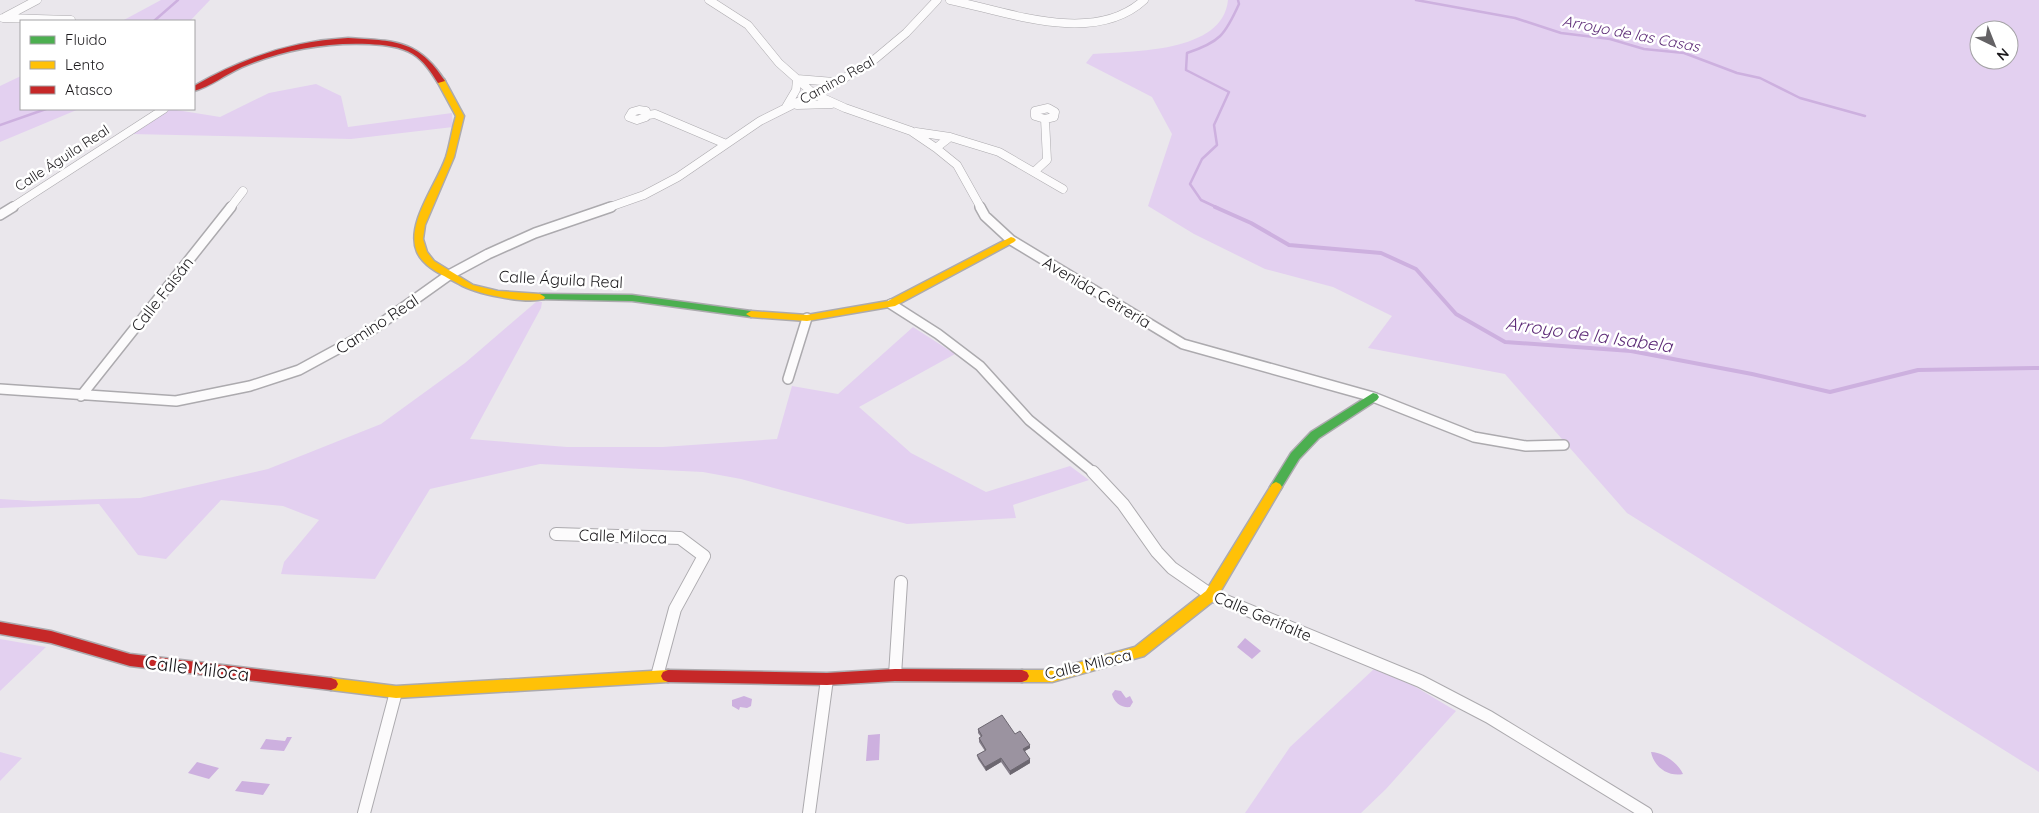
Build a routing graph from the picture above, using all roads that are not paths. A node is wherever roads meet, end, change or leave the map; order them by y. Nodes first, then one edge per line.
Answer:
1 (37, 0) edge
2 (709, 0) edge
3 (937, 0) edge
4 (950, 0) edge
5 (1144, 0) edge
6 (2, 19) edge
7 (71, 20) edge
8 (797, 79) junction
9 (838, 82) junction
10 (195, 88) edge
11 (814, 94) junction
12 (833, 104) junction
13 (786, 108) junction
14 (162, 110) edge
15 (648, 115) dead end
16 (1045, 119) dead end
17 (911, 132) junction
18 (950, 137) junction
19 (726, 144) junction
20 (936, 148) junction
21 (1035, 171) junction
22 (1064, 189) dead end
23 (243, 191) dead end
24 (0, 215) edge
25 (1012, 240) junction
26 (449, 275) junction
27 (891, 304) junction
28 (807, 318) junction
29 (788, 379) dead end
30 (0, 389) edge
31 (81, 396) junction
32 (1373, 397) junction
33 (1564, 445) dead end
34 (556, 534) dead end
35 (901, 582) dead end
36 (1211, 595) junction
37 (0, 628) edge
38 (658, 676) junction
39 (895, 676) junction
40 (827, 679) junction
41 (396, 692) junction
42 (364, 813) edge
43 (809, 813) edge
44 (1646, 813) edge

1 - 6 street
2 - 8 street, Avenida Cetrería
3 - 9 street, Camino Real
4 - 5 street
6 - 7 street
8 - 9 street
8 - 11 street, Avenida Cetrería
8 - 13 street
9 - 11 street, Camino Real
9 - 12 street
10 - 26 street, Calle Águila Real
11 - 12 street, Avenida Cetrería
11 - 13 street, Camino Real
12 - 13 street
12 - 17 street, Avenida Cetrería
13 - 19 street, Camino Real
14 - 24 street, Calle Águila Real
15 - 19 street
16 - 21 street
17 - 18 street
17 - 20 street, Avenida Cetrería
18 - 20 street
18 - 21 street
19 - 26 street, Camino Real
20 - 25 street, Avenida Cetrería
21 - 22 street
23 - 31 street, Calle Faisán
25 - 27 street, Calle Águila Real
25 - 32 street, Avenida Cetrería
26 - 28 street, Calle Águila Real
26 - 31 street, Camino Real
27 - 28 street, Calle Águila Real
27 - 36 street, Calle Gerifalte
28 - 29 street
30 - 31 street, Camino Real
32 - 33 street, Avenida Cetrería
32 - 36 street, Calle Miloca
34 - 38 street, Calle Miloca
35 - 39 street
36 - 39 street, Calle Miloca
36 - 44 street, Calle Gerifalte
37 - 41 street, Calle Miloca
38 - 40 street, Calle Miloca
38 - 41 street, Calle Miloca
39 - 40 street, Calle Miloca
40 - 43 street
41 - 42 street

